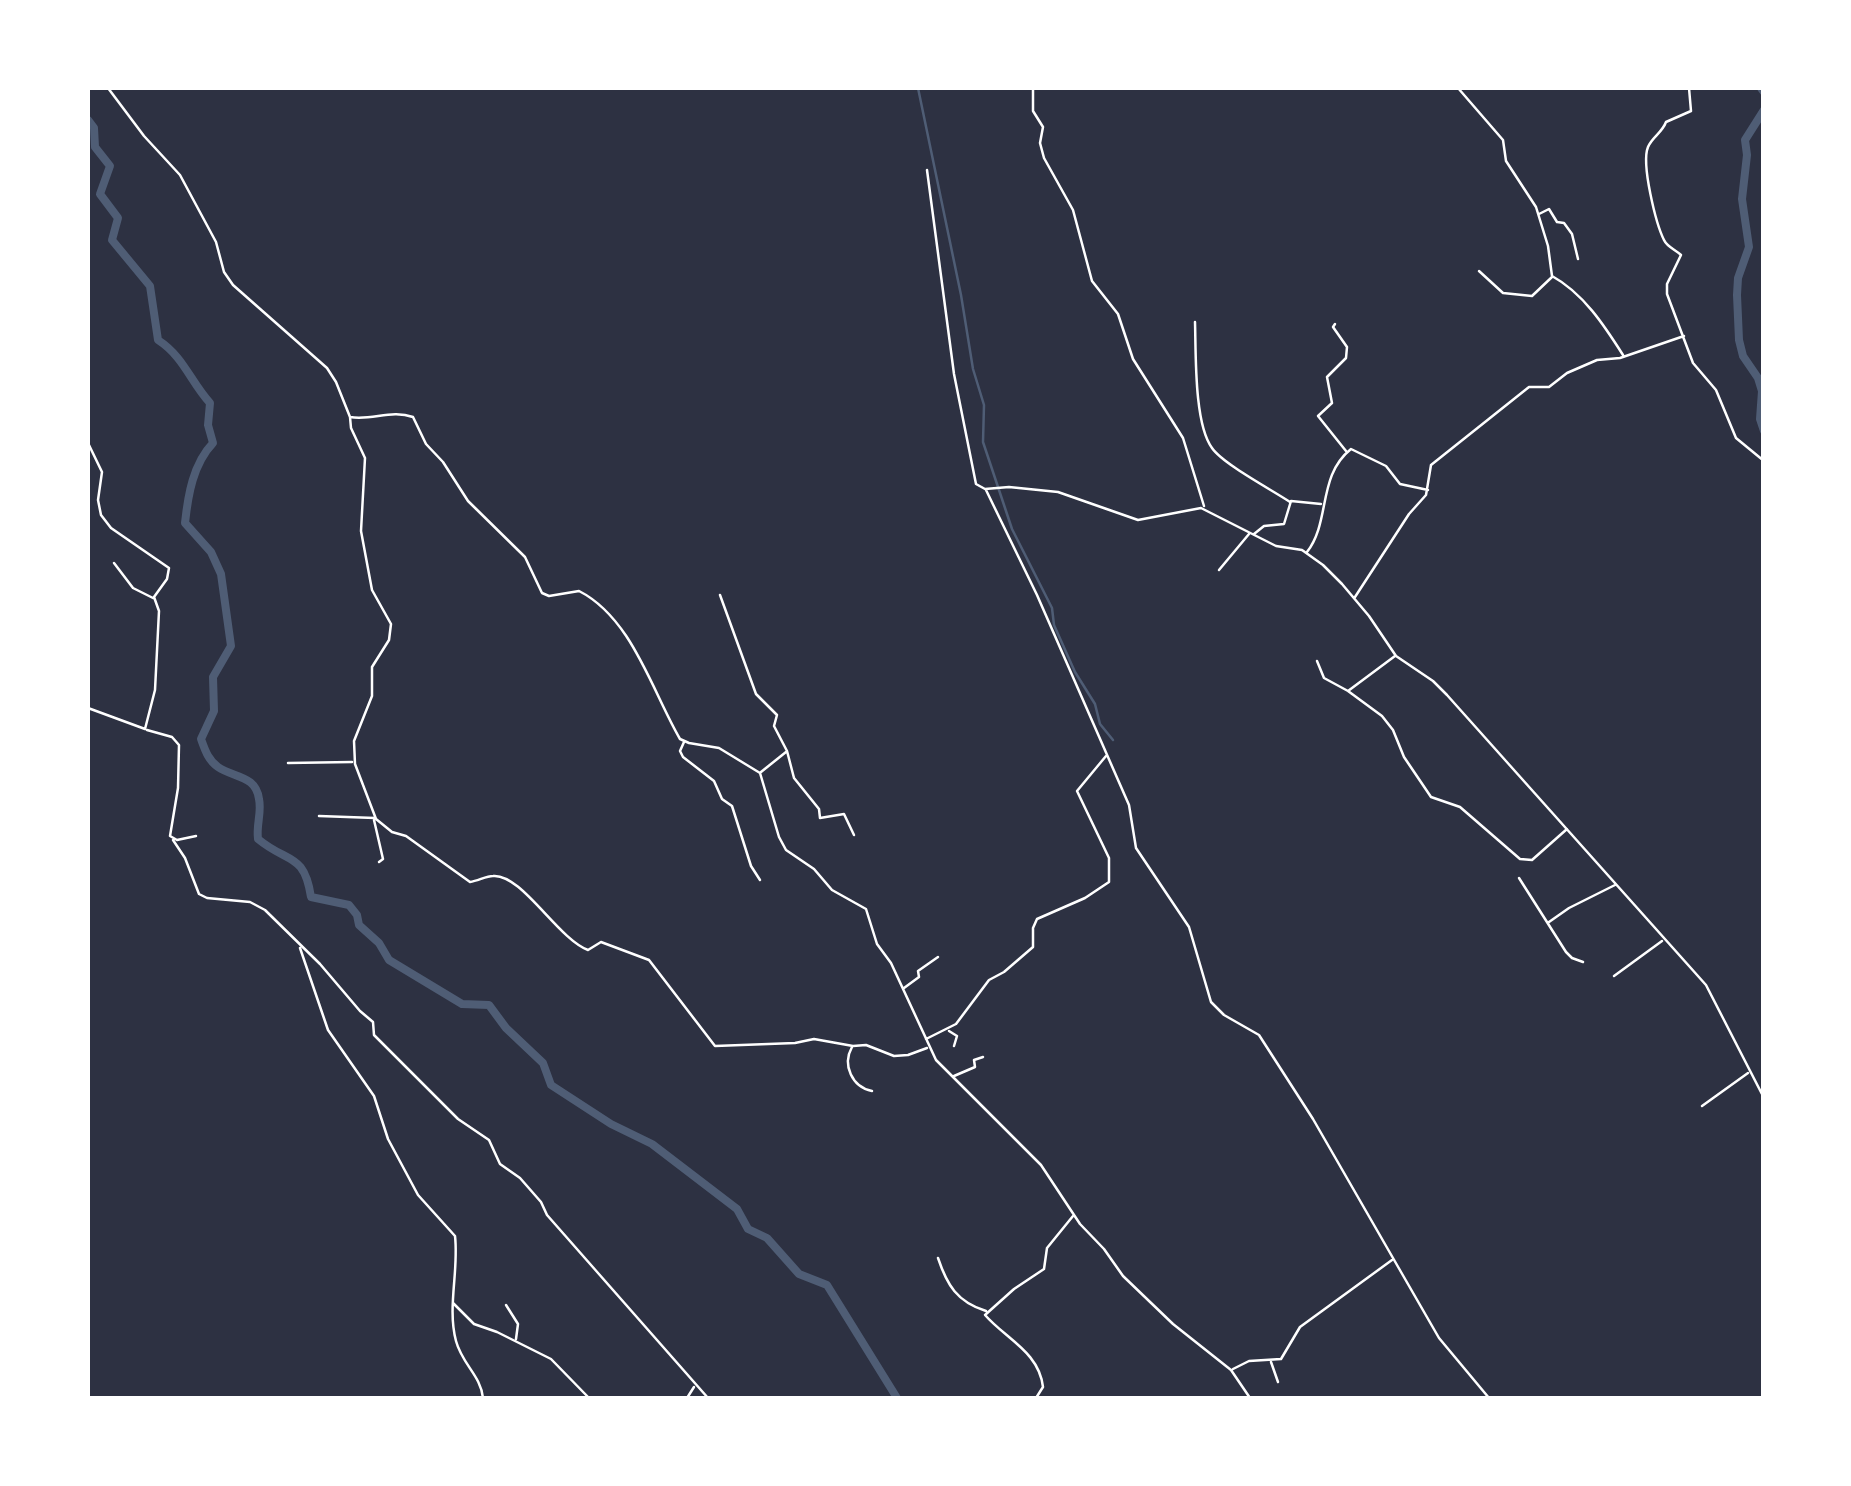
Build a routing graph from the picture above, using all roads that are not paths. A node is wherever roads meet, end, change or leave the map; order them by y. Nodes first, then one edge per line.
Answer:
1 (108, 88) edge
2 (1033, 88) edge
3 (1458, 88) edge
4 (1689, 88) edge
5 (927, 170) dead end
6 (1538, 214) junction
7 (1578, 259) dead end
8 (1479, 271) dead end
9 (1552, 276) junction
10 (1195, 322) dead end
11 (1335, 324) dead end
12 (1684, 336) junction
13 (1624, 356) junction
14 (350, 417) junction
15 (88, 443) edge
16 (1348, 452) junction
17 (1764, 461) edge
18 (985, 489) junction
19 (1428, 490) junction
20 (1290, 502) junction
21 (1322, 504) junction
22 (1204, 509) junction
23 (1252, 534) junction
24 (1306, 553) junction
25 (114, 562) dead end
26 (1219, 570) dead end
27 (720, 595) dead end
28 (154, 598) junction
29 (1354, 598) junction
30 (1396, 656) junction
31 (1316, 661) dead end
32 (1348, 691) junction
33 (88, 708) edge
34 (146, 729) junction
35 (684, 742) junction
36 (787, 751) junction
37 (1107, 754) junction
38 (355, 762) junction
39 (288, 764) dead end
40 (760, 773) junction
41 (319, 816) dead end
42 (375, 818) junction
43 (1568, 828) junction
44 (854, 835) dead end
45 (196, 836) dead end
46 (173, 840) junction
47 (378, 862) dead end
48 (1519, 878) dead end
49 (760, 880) dead end
50 (1616, 884) junction
51 (1549, 922) junction
52 (1663, 940) junction
53 (299, 946) junction
54 (938, 957) dead end
55 (1583, 962) dead end
56 (1614, 976) dead end
57 (903, 989) junction
58 (948, 1030) junction
59 (926, 1038) junction
60 (853, 1046) junction
61 (954, 1046) dead end
62 (928, 1048) junction
63 (982, 1057) dead end
64 (1749, 1072) junction
65 (953, 1077) junction
66 (872, 1091) dead end
67 (1764, 1098) edge
68 (1702, 1106) dead end
69 (1074, 1215) junction
70 (938, 1258) dead end
71 (1392, 1260) junction
72 (452, 1302) junction
73 (506, 1305) dead end
74 (987, 1312) junction
75 (454, 1315) junction
76 (464, 1316) junction
77 (516, 1340) junction
78 (1271, 1361) junction
79 (1232, 1370) junction
80 (1278, 1382) dead end
81 (696, 1384) junction
82 (483, 1398) edge
83 (588, 1398) edge
84 (688, 1398) edge
85 (708, 1398) edge
86 (1036, 1398) edge
87 (1250, 1398) edge
88 (1488, 1398) edge

1 - 14 street
2 - 22 street
3 - 6 street
4 - 12 street
5 - 18 street
6 - 7 street
6 - 9 street
8 - 9 street
9 - 13 street
10 - 20 street
11 - 16 street
12 - 13 street
12 - 17 street
13 - 19 street
14 - 35 street
14 - 38 street
15 - 28 street
16 - 19 street
16 - 21 street
18 - 22 street
18 - 37 street
19 - 29 street
20 - 21 street
20 - 23 street
21 - 24 street
22 - 23 street
23 - 24 street
23 - 26 street
24 - 29 street
25 - 28 street
27 - 36 street
28 - 34 street
29 - 30 street
30 - 32 street
30 - 43 street
31 - 32 street
32 - 43 street
33 - 34 street
34 - 46 street
35 - 40 street
35 - 49 street
36 - 40 street
36 - 44 street
37 - 58 street
37 - 71 street
38 - 39 street
38 - 42 street
40 - 57 street
41 - 42 street
42 - 47 street
42 - 60 street
43 - 50 street
45 - 46 street
46 - 53 street
48 - 51 street
50 - 51 street
50 - 52 street
51 - 55 street
52 - 56 street
52 - 64 street
53 - 72 street
53 - 81 street
54 - 57 street
57 - 59 street
58 - 59 street
58 - 61 street
59 - 62 street
60 - 62 street
60 - 66 street
62 - 65 street
63 - 65 street
64 - 67 street
64 - 68 street
65 - 69 street
69 - 74 street
69 - 79 street
70 - 74 street
71 - 78 street
71 - 88 street
72 - 75 street
72 - 76 street
73 - 77 street
74 - 86 street
75 - 76 street
75 - 82 street
76 - 77 street
77 - 83 street
78 - 79 street
78 - 80 street
79 - 87 street
81 - 84 street
81 - 85 street

